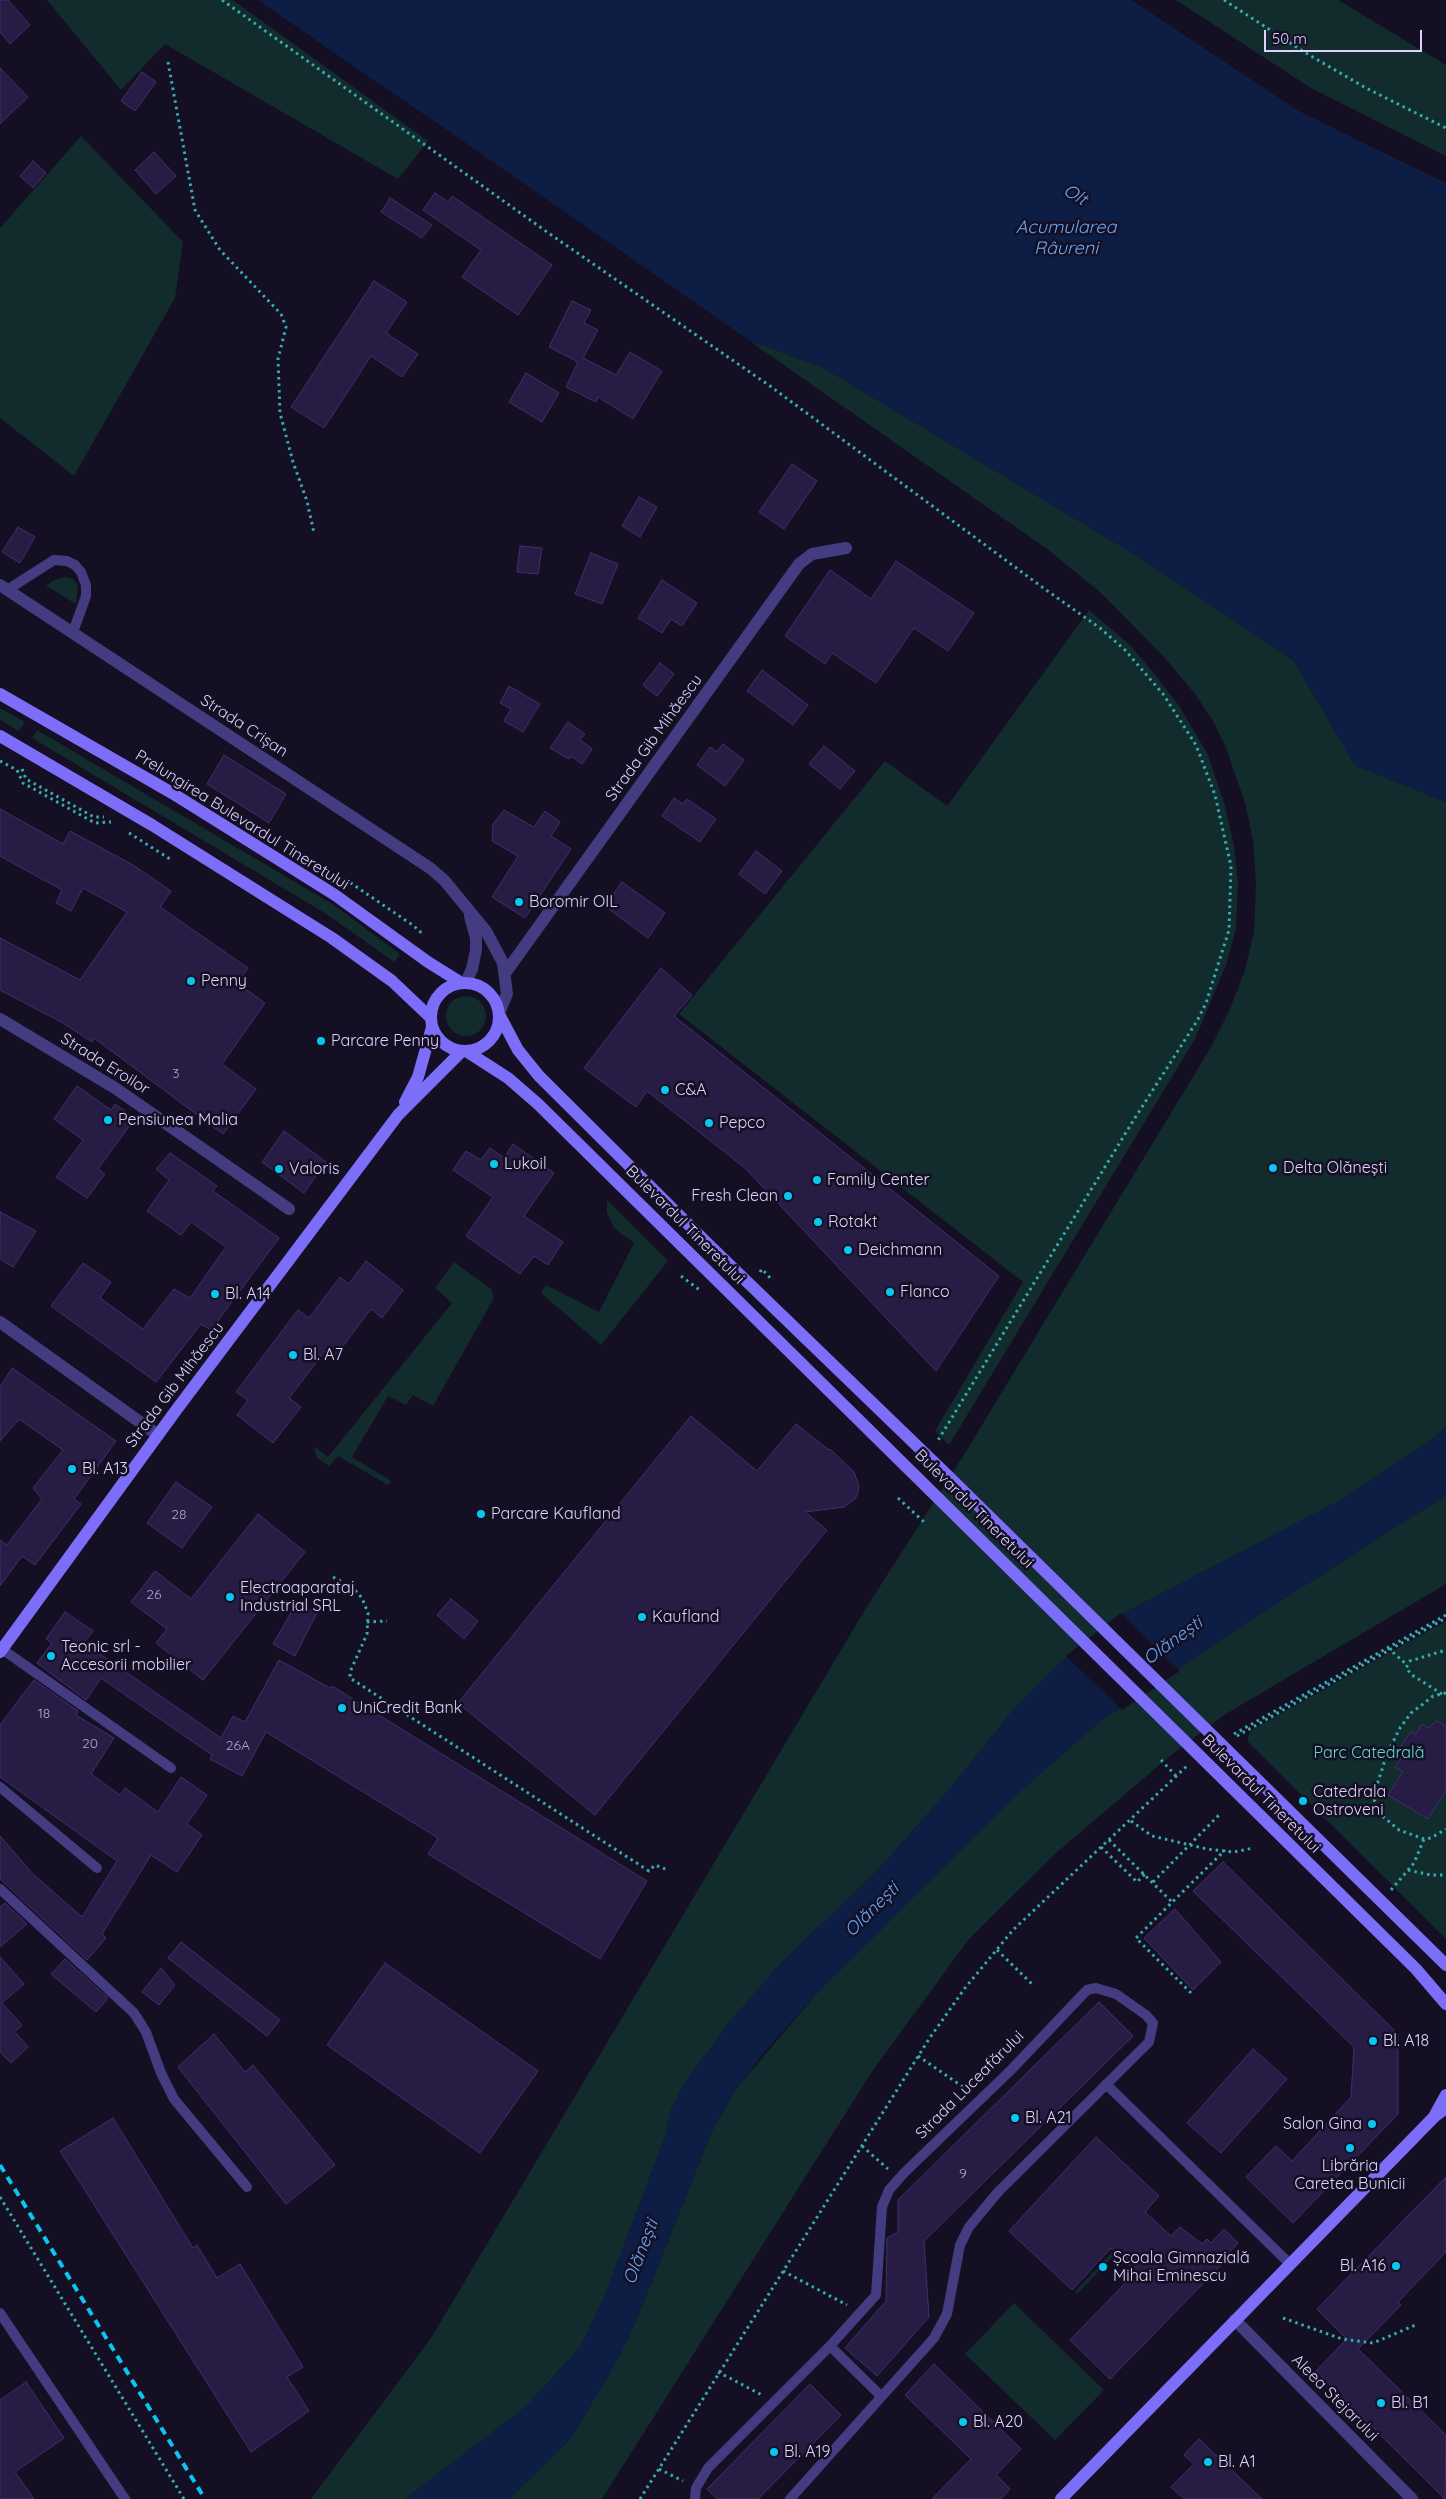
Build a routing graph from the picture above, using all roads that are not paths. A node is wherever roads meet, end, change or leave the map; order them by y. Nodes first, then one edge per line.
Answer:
1 (846, 548) dead end
2 (4, 587) edge
3 (73, 632) junction
4 (0, 694) edge
5 (0, 736) edge
6 (463, 903) junction
7 (506, 972) junction
8 (463, 982) junction
9 (500, 1015) junction
10 (0, 1019) edge
11 (431, 1022) junction
12 (464, 1051) junction
13 (398, 1115) junction
14 (289, 1209) dead end
15 (1, 1323) edge
16 (158, 1435) junction
17 (1, 1651) edge
18 (171, 1768) dead end
19 (0, 1787) edge
20 (98, 1868) dead end
21 (0, 1889) edge
22 (1446, 1965) edge
23 (1446, 2004) edge
24 (1106, 2084) junction
25 (1446, 2095) edge
26 (1446, 2108) edge
27 (1434, 2117) junction
28 (246, 2187) dead end
29 (1290, 2264) junction
30 (0, 2313) edge
31 (1235, 2320) junction
32 (830, 2346) junction
33 (881, 2396) junction
34 (125, 2499) edge
35 (695, 2499) edge
36 (790, 2499) edge
37 (1061, 2499) edge
38 (1412, 2499) edge

1 - 7 street, Strada Gib Mihăescu
2 - 3 street, Strada Crișan
2 - 3 lane
3 - 6 street, Strada Crișan
4 - 8 main road, Prelungirea Bulevardul Tineretului
5 - 11 main road
6 - 7 street, Strada Crișan
6 - 8 street, Strada Crișan
7 - 9 street, Strada Crișan
8 - 9 main road, Bulevardul Tineretului
8 - 11 main road
9 - 12 main road
9 - 22 main road, Bulevardul Tineretului
10 - 14 street, Strada Eroilor
11 - 12 main road, Bulevardul Tineretului
11 - 13 main road, Strada Gib Mihăescu
12 - 13 main road, Strada Gib Mihăescu
12 - 23 main road, Bulevardul Tineretului
13 - 16 main road, Strada Gib Mihăescu
15 - 16 street
16 - 17 main road, Strada Gib Mihăescu
17 - 18 lane
19 - 20 lane
21 - 28 lane
24 - 29 lane
24 - 32 lane, Strada Luceafărului
24 - 33 lane, Strada Luceafărului
25 - 27 main road
26 - 27 main road
27 - 29 main road
29 - 31 main road
30 - 34 lane
31 - 37 main road
31 - 38 street, Aleea Stejarului
32 - 33 lane
32 - 35 lane, Strada Luceafărului
33 - 36 lane, Strada Luceafărului

